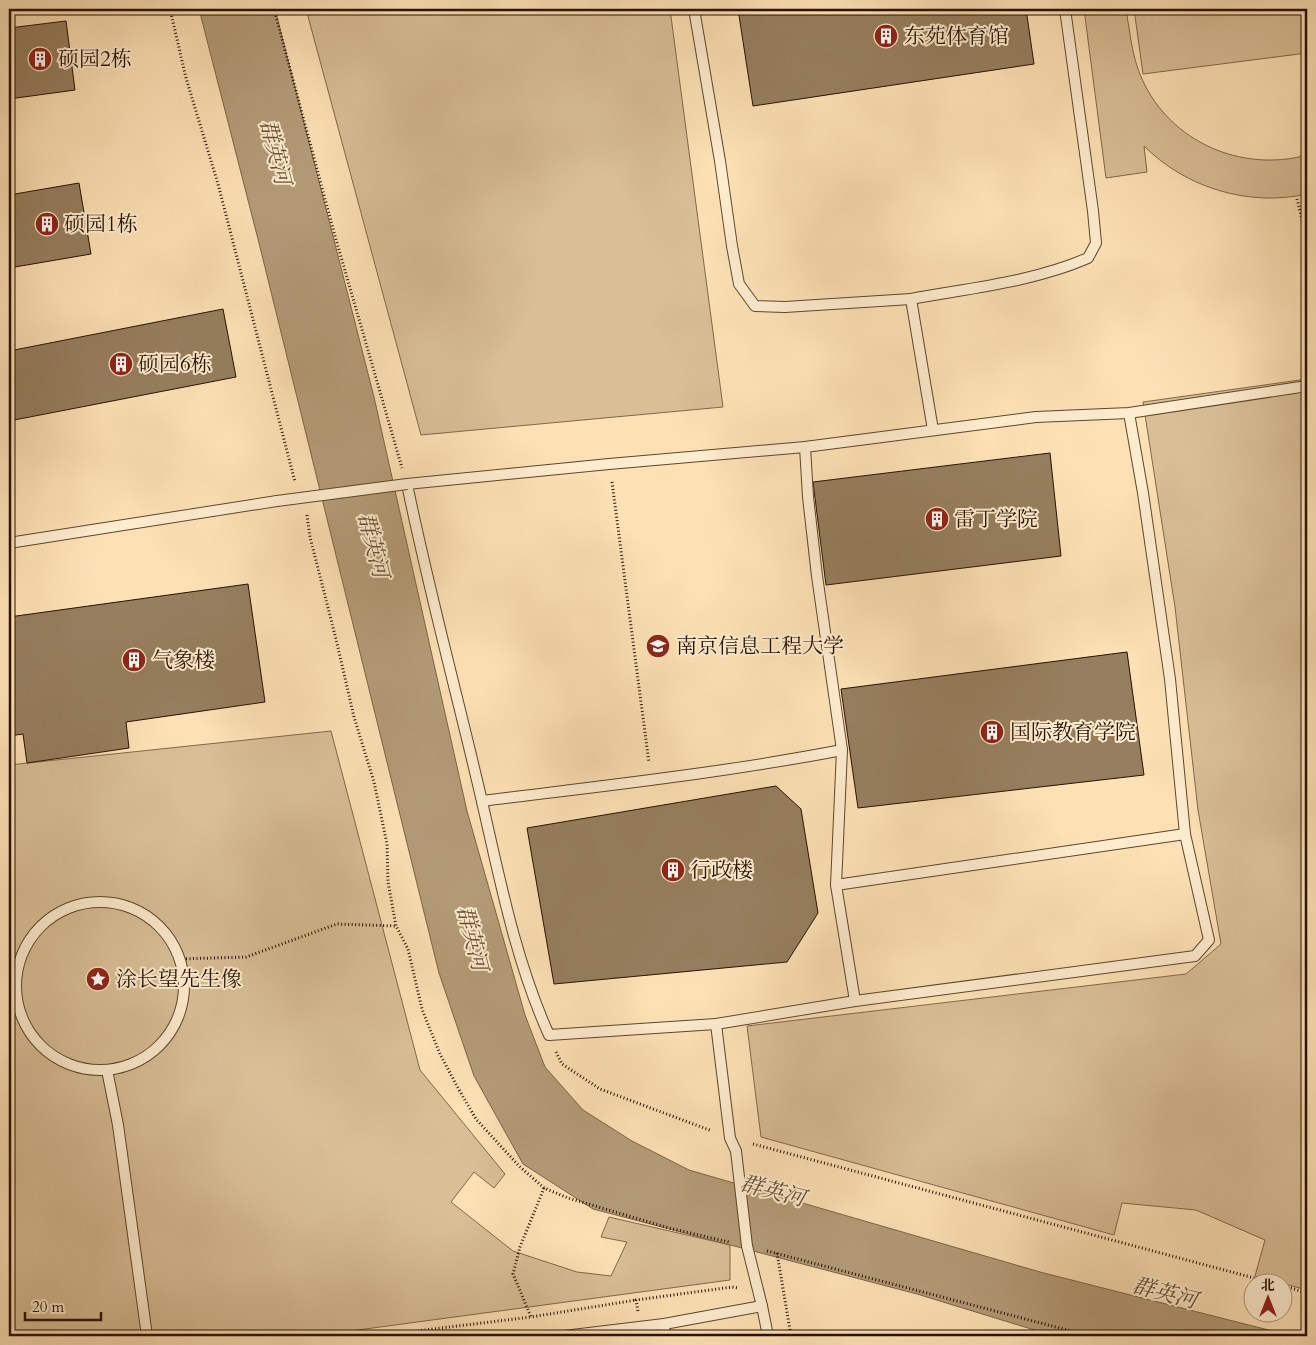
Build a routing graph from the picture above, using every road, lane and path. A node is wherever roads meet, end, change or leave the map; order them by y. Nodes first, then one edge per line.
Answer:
1 (274, 9) edge
2 (694, 9) edge
3 (1066, 9) edge
4 (1297, 199) dead end
5 (1307, 240) edge
6 (911, 299) junction
7 (1307, 386) edge
8 (1129, 413) junction
9 (933, 430) junction
10 (805, 447) junction
11 (609, 464) junction
12 (407, 484) junction
13 (9, 543) edge
14 (842, 750) junction
15 (651, 781) junction
16 (482, 801) junction
17 (1185, 834) junction
18 (836, 885) junction
19 (396, 926) dead end
20 (179, 959) junction
21 (12, 985) edge
22 (855, 1001) junction
23 (716, 1024) junction
24 (549, 1035) junction
25 (107, 1070) junction
26 (730, 1138) junction
27 (544, 1188) dead end
28 (777, 1253) dead end
29 (1244, 1275) edge
30 (1294, 1289) edge
31 (758, 1291) junction
32 (1307, 1293) edge
33 (784, 1294) junction
34 (636, 1300) junction
35 (762, 1306) junction
36 (531, 1317) junction
37 (664, 1324) junction
38 (640, 1327) junction
39 (148, 1336) edge
40 (376, 1336) edge
41 (564, 1336) edge
42 (665, 1336) edge
43 (768, 1336) edge
44 (791, 1336) edge

1 - 12 path
2 - 6 lane
3 - 6 lane
4 - 5 path
6 - 9 lane
7 - 8 lane
8 - 9 lane
8 - 17 lane
9 - 10 lane
10 - 11 lane
10 - 14 lane
11 - 12 lane
11 - 15 path
12 - 13 lane, bridge
12 - 16 lane
14 - 15 lane
14 - 18 lane
15 - 16 lane
16 - 24 lane
17 - 18 lane
17 - 22 lane
18 - 22 lane
19 - 20 path
20 - 21 lane
20 - 25 lane
21 - 25 lane
22 - 23 lane
23 - 24 lane
23 - 26 lane
24 - 26 path
25 - 39 lane
26 - 29 path
26 - 31 lane
27 - 36 path
28 - 33 path
30 - 32 path
31 - 33 path
31 - 34 path
31 - 35 lane
33 - 44 path
34 - 36 path
34 - 38 path
35 - 37 lane
35 - 43 lane
36 - 40 path
37 - 38 lane
37 - 42 lane
38 - 41 lane

